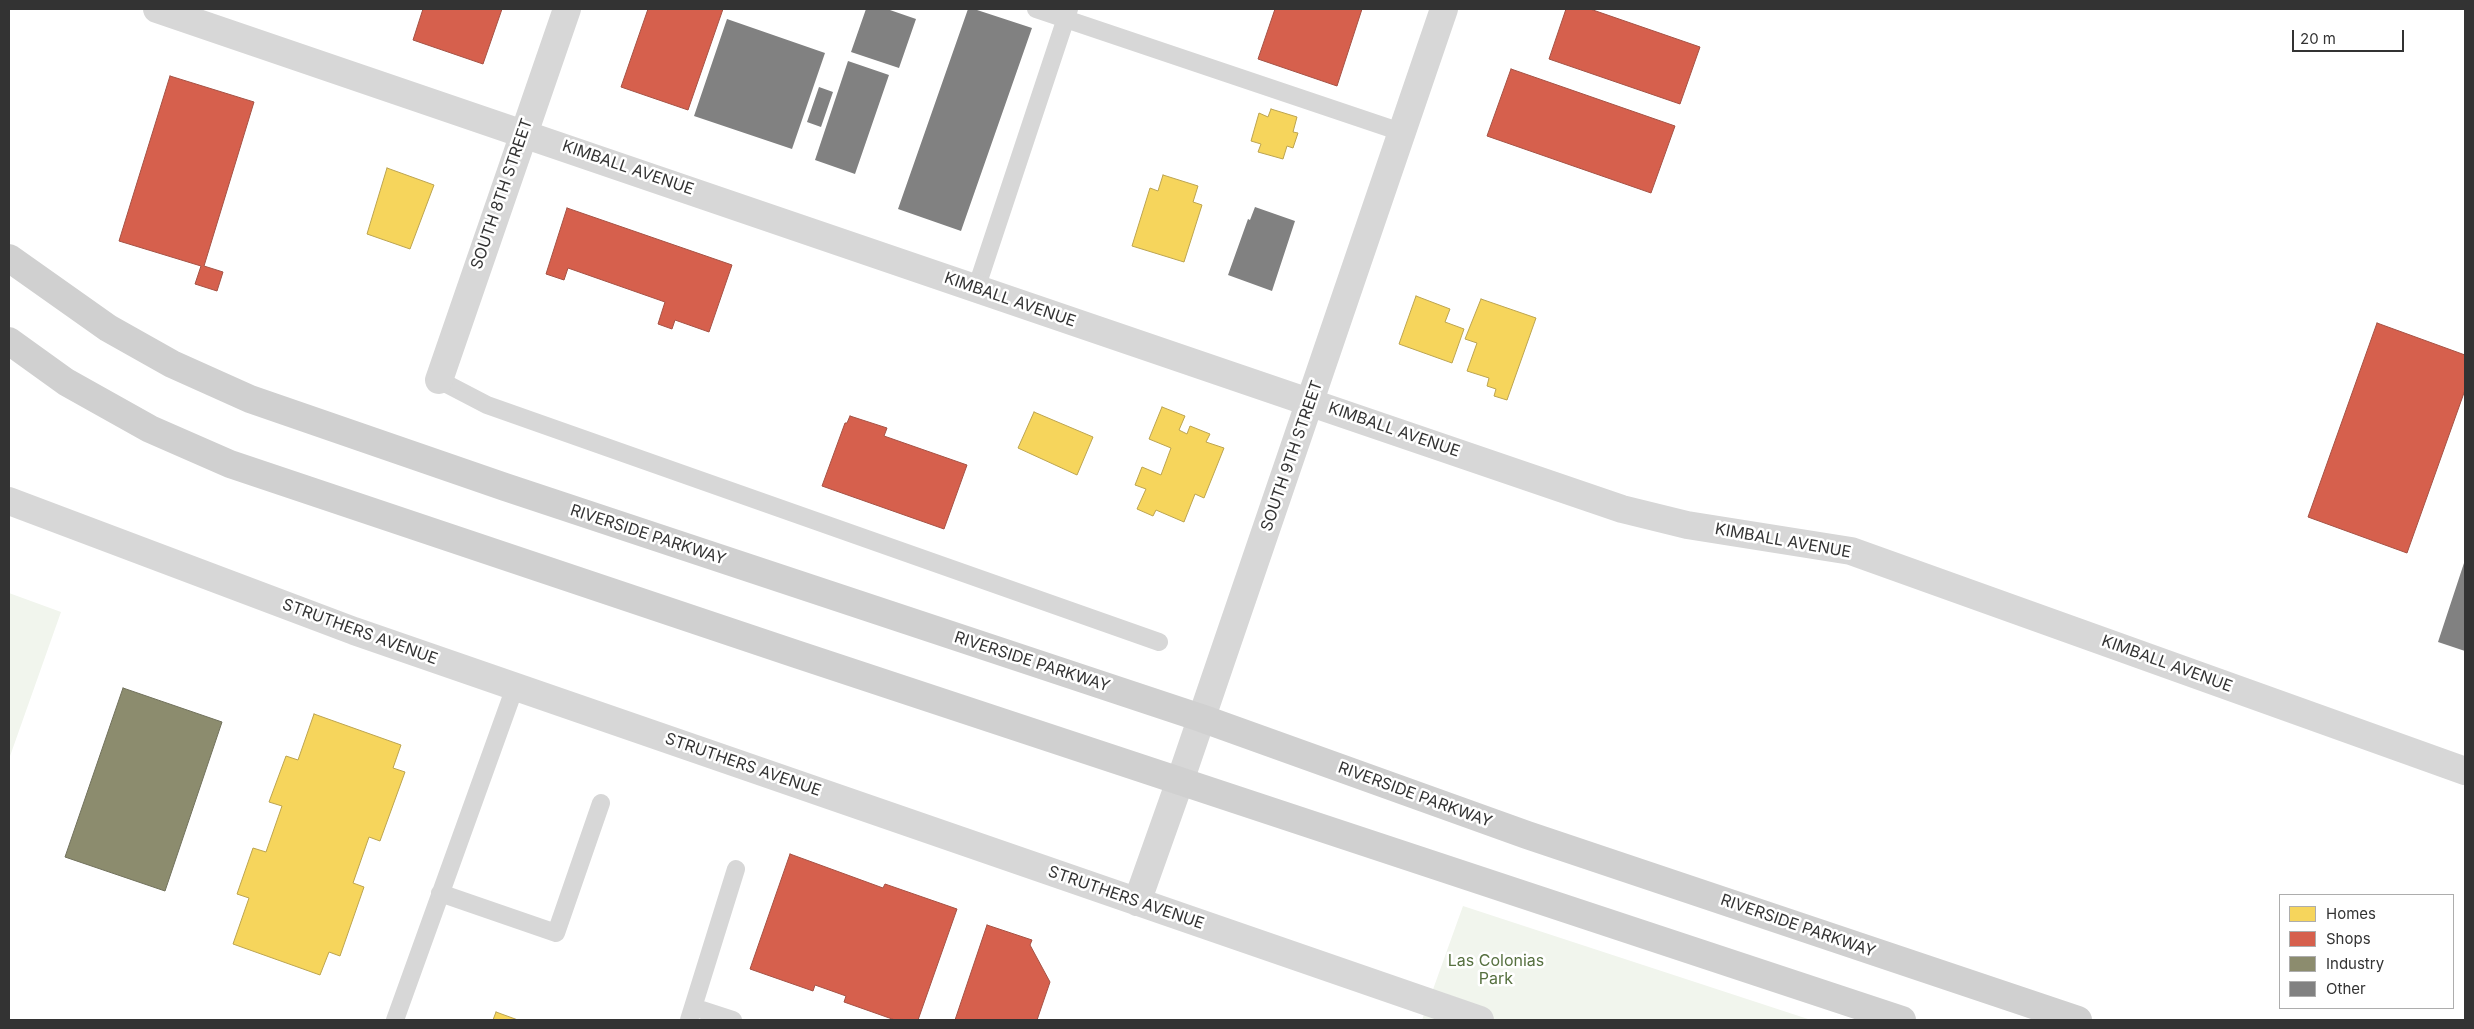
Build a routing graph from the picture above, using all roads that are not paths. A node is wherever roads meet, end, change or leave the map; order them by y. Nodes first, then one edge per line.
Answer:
1 (157, 9) edge
2 (566, 9) edge
3 (1036, 9) edge
4 (1444, 9) edge
5 (1067, 14) edge
6 (523, 132) junction
7 (1401, 132) junction
8 (9, 258) edge
9 (976, 289) junction
10 (9, 341) edge
11 (440, 380) joint
12 (1311, 402) junction
13 (9, 501) edge
14 (1159, 642) dead end
15 (515, 687) junction
16 (1201, 718) junction
17 (2465, 771) edge
18 (1180, 781) junction
19 (601, 803) dead end
20 (736, 870) dead end
21 (440, 893) junction
22 (1137, 902) junction
23 (691, 1013) edge
24 (395, 1020) edge
25 (733, 1020) edge
26 (1480, 1020) edge
27 (1902, 1020) edge
28 (2078, 1020) edge

1 - 6 street, KIMBALL AVENUE
2 - 6 street, SOUTH 8TH STREET
3 - 5 lane
4 - 7 street, SOUTH 9TH STREET
5 - 7 lane
5 - 9 lane
6 - 9 street, KIMBALL AVENUE
6 - 11 street, SOUTH 8TH STREET
7 - 12 street, SOUTH 9TH STREET
8 - 16 main road, RIVERSIDE PARKWAY
9 - 12 street, KIMBALL AVENUE
10 - 18 main road
11 - 14 lane
12 - 16 street, SOUTH 9TH STREET
12 - 17 street, KIMBALL AVENUE
13 - 15 street, STRUTHERS AVENUE
15 - 21 lane
15 - 22 street, STRUTHERS AVENUE
16 - 18 street, SOUTH 9TH STREET
16 - 28 main road, RIVERSIDE PARKWAY
18 - 22 street, SOUTH 9TH STREET
18 - 27 main road
19 - 21 lane
20 - 23 lane
21 - 24 lane
22 - 26 street, STRUTHERS AVENUE
23 - 25 lane

